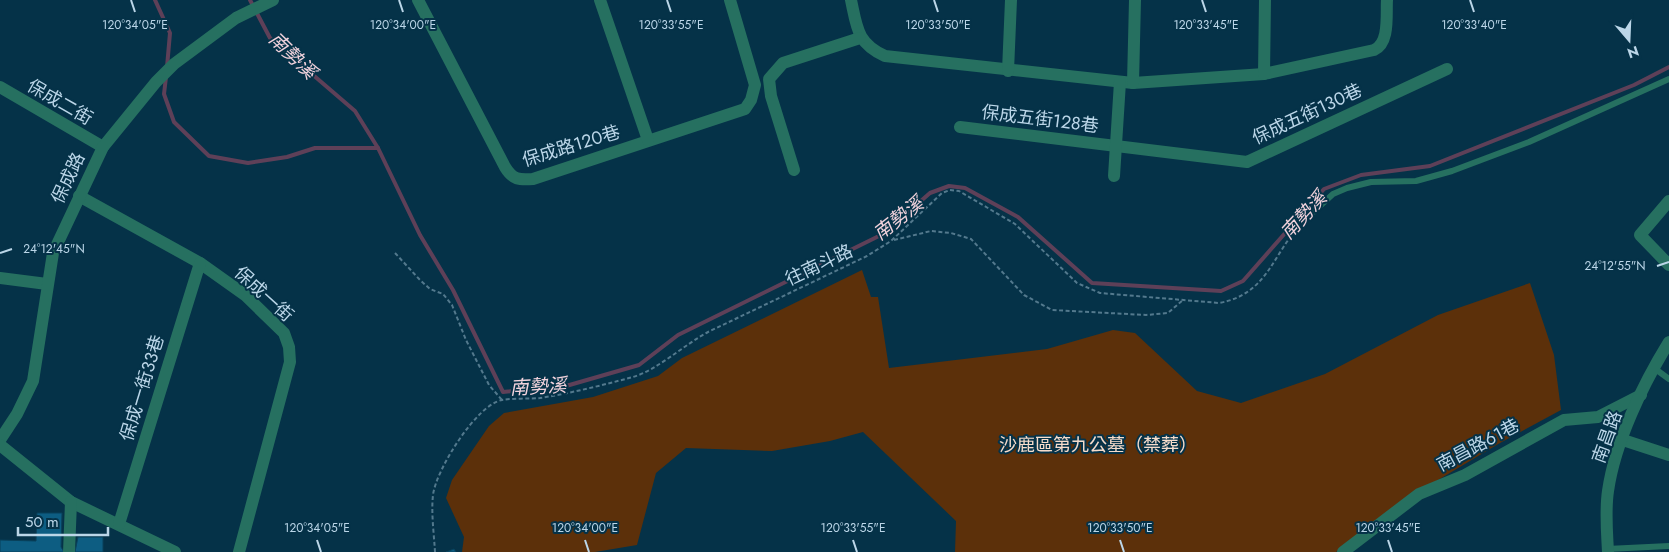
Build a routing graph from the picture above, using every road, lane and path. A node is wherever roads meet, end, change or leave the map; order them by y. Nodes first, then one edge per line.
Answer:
1 (273, 0) edge
2 (418, 0) edge
3 (600, 0) edge
4 (730, 0) edge
5 (851, 0) edge
6 (1011, 0) edge
7 (1135, 0) edge
8 (1265, 0) edge
9 (1387, 0) edge
10 (860, 38) junction
11 (1447, 69) dead end
12 (1008, 71) junction
13 (1264, 74) junction
14 (1669, 78) edge
15 (1120, 82) junction
16 (1133, 83) junction
17 (0, 88) edge
18 (960, 127) dead end
19 (648, 140) junction
20 (1116, 146) junction
21 (102, 147) junction
22 (794, 170) dead end
23 (1114, 176) dead end
24 (79, 196) junction
25 (1669, 202) edge
26 (1310, 215) joint
27 (891, 241) junction
28 (395, 253) dead end
29 (200, 263) junction
30 (1669, 264) edge
31 (0, 278) edge
32 (47, 284) junction
33 (1183, 300) junction
34 (1669, 342) edge
35 (1654, 368) junction
36 (1669, 379) edge
37 (1641, 395) junction
38 (502, 400) junction
39 (0, 440) edge
40 (1623, 440) junction
41 (0, 445) edge
42 (1669, 455) edge
43 (71, 502) junction
44 (119, 524) junction
45 (1669, 546) edge
46 (1608, 551) edge
47 (69, 552) edge
48 (174, 552) edge
49 (238, 552) edge
50 (435, 552) edge
51 (1343, 552) edge

1 - 21 street, 保成路
2 - 19 street, 保成路120巷
3 - 19 street
4 - 19 street, 保成路120巷
5 - 10 street
6 - 12 street
7 - 16 street
8 - 13 street
9 - 13 street
10 - 12 street
10 - 22 street
11 - 20 street, 保成五街130巷
12 - 15 street
13 - 16 street
14 - 26 lane
15 - 16 street
15 - 20 street
17 - 21 street, 保成二街
18 - 20 street, 保成五街128巷
20 - 23 street
21 - 24 street, 保成路
24 - 29 street, 保成一街
24 - 32 street, 保成路
25 - 30 street
26 - 33 path, 往南斗路
27 - 33 path
27 - 33 path, 往南斗路
27 - 38 path, 往南斗路
28 - 38 path
29 - 44 street, 保成一街33巷
29 - 49 street, 保成一街
31 - 32 street
32 - 39 street, 保成路
34 - 35 street, 南昌路
35 - 36 lane
35 - 37 street, 南昌路
37 - 40 street, 南昌路
37 - 51 street, 南昌路61巷
38 - 50 path, 往南斗路
40 - 42 street
40 - 46 street, 南昌路
41 - 43 street
43 - 44 street
43 - 47 street
44 - 48 street
45 - 46 lane

